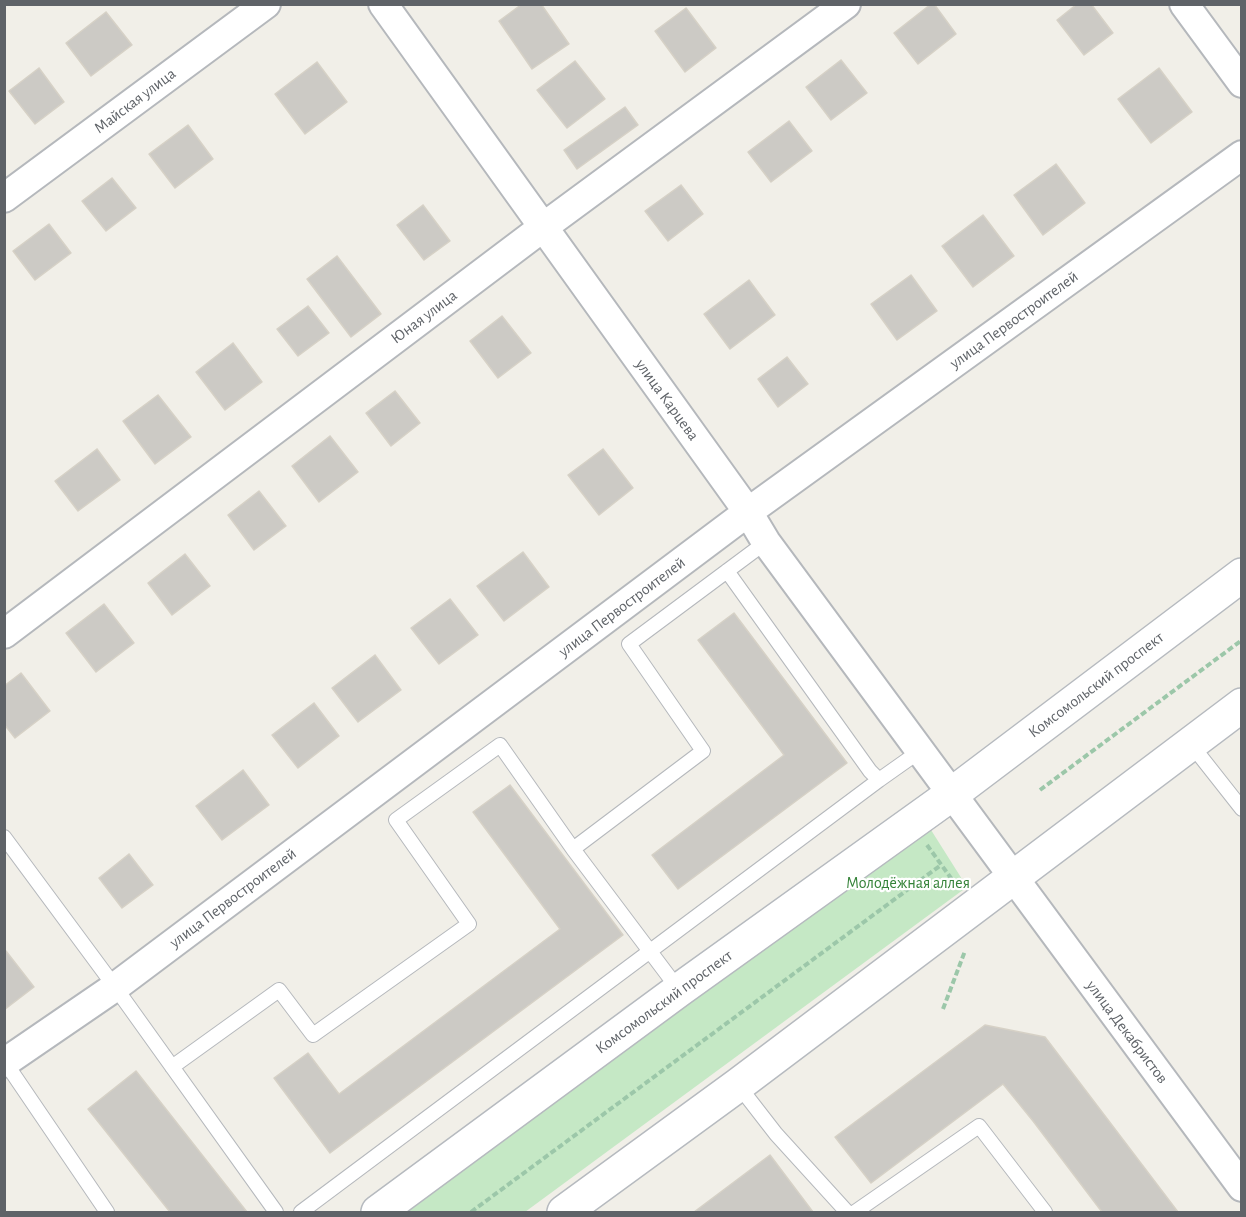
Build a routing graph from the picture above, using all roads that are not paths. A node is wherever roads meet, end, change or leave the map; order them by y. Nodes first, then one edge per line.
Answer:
1 (266, 4) edge
2 (383, 4) edge
3 (846, 4) edge
4 (1184, 4) edge
5 (1242, 83) edge
6 (1242, 154) edge
7 (4, 198) edge
8 (542, 228) junction
9 (748, 512) junction
10 (766, 542) junction
11 (727, 572) junction
12 (1242, 575) edge
13 (4, 634) edge
14 (1242, 705) edge
15 (1190, 744) junction
16 (920, 751) junction
17 (879, 780) junction
18 (952, 794) junction
19 (1242, 809) edge
20 (4, 837) edge
21 (573, 849) junction
22 (1012, 877) junction
23 (650, 951) junction
24 (115, 987) junction
25 (679, 990) junction
26 (5, 1062) edge
27 (172, 1067) junction
28 (738, 1085) junction
29 (1242, 1187) edge
30 (107, 1212) edge
31 (276, 1212) edge
32 (301, 1212) edge
33 (378, 1212) edge
34 (564, 1212) edge
35 (847, 1212) edge
36 (855, 1212) edge
37 (1046, 1212) edge

1 - 7 street, Майская улица
2 - 8 street, улица Карцева
3 - 8 street, Юная улица
4 - 5 street
6 - 9 street, улица Первостроителей
8 - 9 street, улица Карцева
8 - 13 street, Юная улица
9 - 10 street, улица Карцева
9 - 24 street, улица Первостроителей
10 - 11 lane
10 - 16 street, улица Карцева
11 - 17 lane
11 - 21 lane
12 - 18 main road, Комсомольский проспект
14 - 15 main road
15 - 19 lane
15 - 22 main road
16 - 17 lane
16 - 18 street, улица Карцева
17 - 23 lane
18 - 22 street
18 - 25 main road, Комсомольский проспект
20 - 24 lane
21 - 23 lane
21 - 27 lane
22 - 28 main road
22 - 29 street, улица Декабристов
23 - 25 lane
23 - 32 lane
24 - 26 street, улица Первостроителей
24 - 27 lane
25 - 33 main road, Комсомольский проспект
26 - 30 lane
27 - 31 lane
28 - 34 main road
28 - 35 lane
36 - 37 lane

